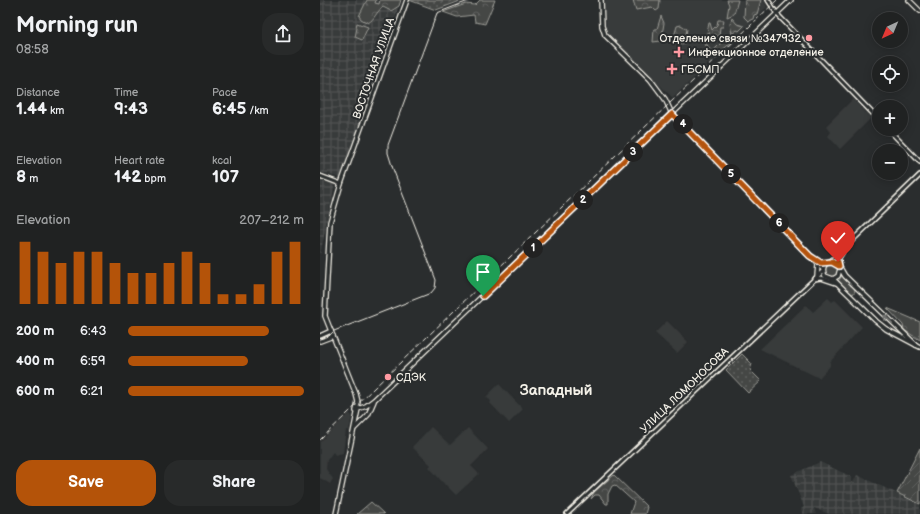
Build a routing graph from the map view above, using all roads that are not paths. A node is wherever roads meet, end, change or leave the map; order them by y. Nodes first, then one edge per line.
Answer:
1 (407, 0) edge
2 (601, 0) edge
3 (768, 0) edge
4 (791, 0) edge
5 (909, 0) edge
6 (920, 12) edge
7 (777, 14) junction
8 (872, 113) edge
9 (672, 114) junction
10 (895, 136) edge
11 (920, 162) edge
12 (920, 175) edge
13 (320, 176) edge
14 (342, 184) junction
15 (848, 245) junction
16 (810, 256) junction
17 (830, 262) junction
18 (817, 264) junction
19 (826, 264) junction
20 (839, 267) junction
21 (823, 270) junction
22 (816, 278) junction
23 (832, 279) junction
24 (837, 283) junction
25 (331, 331) junction
26 (320, 336) edge
27 (333, 336) junction
28 (320, 341) edge
29 (918, 346) edge
30 (374, 400) junction
31 (358, 402) junction
32 (364, 407) junction
33 (356, 412) junction
34 (367, 417) junction
35 (354, 429) junction
36 (336, 514) edge
37 (567, 514) edge

1 - 14 main road, ВОСТОЧНАЯ УЛИЦА
2 - 9 main road
3 - 7 street
4 - 7 main road
5 - 6 main road
7 - 8 street
7 - 9 main road
9 - 16 main road
9 - 30 main road
10 - 11 street
12 - 15 street
13 - 14 street
14 - 25 main road, ВОСТОЧНАЯ УЛИЦА
15 - 17 street
15 - 20 street
16 - 18 main road
16 - 19 main road
17 - 19 main road
17 - 20 main road
18 - 21 main road
18 - 22 main road
19 - 21 main road
20 - 23 main road
29 -> 20 main road
21 - 22 street, УЛИЦА ЛОМОНОСОВА
21 - 23 main road
22 - 24 street
22 - 37 street, УЛИЦА ЛОМОНОСОВА
23 - 24 main road
24 - 29 main road
25 - 26 main road
25 - 27 main road, ВОСТОЧНАЯ УЛИЦА
27 - 28 main road
27 - 31 main road, ВОСТОЧНАЯ УЛИЦА
30 - 32 main road
30 - 34 main road
31 - 32 main road
31 - 33 main road
32 - 33 main road
32 - 34 main road
33 - 34 main road
33 - 35 main road
34 - 35 main road
35 - 36 main road

